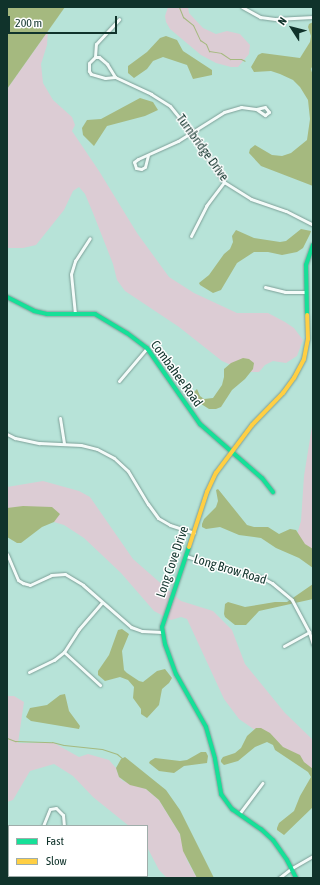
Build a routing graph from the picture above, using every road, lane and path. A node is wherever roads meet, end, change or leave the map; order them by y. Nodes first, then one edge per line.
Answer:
1 (242, 7) edge
2 (313, 17) edge
3 (119, 19) dead end
4 (95, 57) junction
5 (115, 77) junction
6 (256, 109) dead end
7 (192, 133) junction
8 (148, 155) junction
9 (224, 182) junction
10 (313, 225) edge
11 (192, 236) dead end
12 (90, 238) dead end
13 (313, 245) edge
14 (265, 287) dead end
15 (305, 292) junction
16 (7, 297) edge
17 (75, 314) junction
18 (147, 348) junction
19 (118, 381) dead end
20 (60, 418) dead end
21 (7, 434) edge
22 (64, 444) junction
23 (231, 452) junction
24 (273, 492) dead end
25 (194, 533) junction
26 (7, 554) edge
27 (186, 556) junction
28 (102, 603) junction
29 (162, 632) junction
30 (311, 634) edge
31 (313, 644) edge
32 (284, 646) dead end
33 (64, 652) junction
34 (28, 672) dead end
35 (100, 685) dead end
36 (262, 783) dead end
37 (239, 814) junction
38 (43, 825) edge
39 (64, 825) edge
40 (313, 856) edge
41 (292, 868) junction
42 (279, 878) edge
43 (296, 878) edge

1 - 2 street
3 - 4 street
4 - 5 street, Turnbridge Drive
4 - 5 street, Turnbridge Drive
5 - 7 street, Turnbridge Drive
6 - 7 street
7 - 8 street
7 - 9 street, Turnbridge Drive
8 - 8 street
9 - 10 street, Turnbridge Drive
9 - 11 street
12 - 17 street
13 - 15 street, Long Cove Drive
14 - 15 street
15 - 23 street, Long Cove Drive
16 - 17 street, Combahee Road
17 - 18 street, Combahee Road
18 - 19 street
18 - 23 street, Combahee Road
20 - 22 street
21 - 22 street
22 - 25 street
23 - 24 street, Combahee Road
23 - 25 street, Long Cove Drive
25 - 27 street, Long Cove Drive
26 - 28 street
27 - 29 street, Long Cove Drive
27 - 30 street, Long Brow Road
28 - 29 street
28 - 33 street
29 - 37 street, Long Cove Drive
30 - 31 street, Long Brow Road
30 - 32 street
33 - 34 street
33 - 35 street
36 - 37 street
37 - 41 street, Long Cove Drive
38 - 39 street
40 - 41 street
41 - 42 street
41 - 43 street, Long Cove Drive

